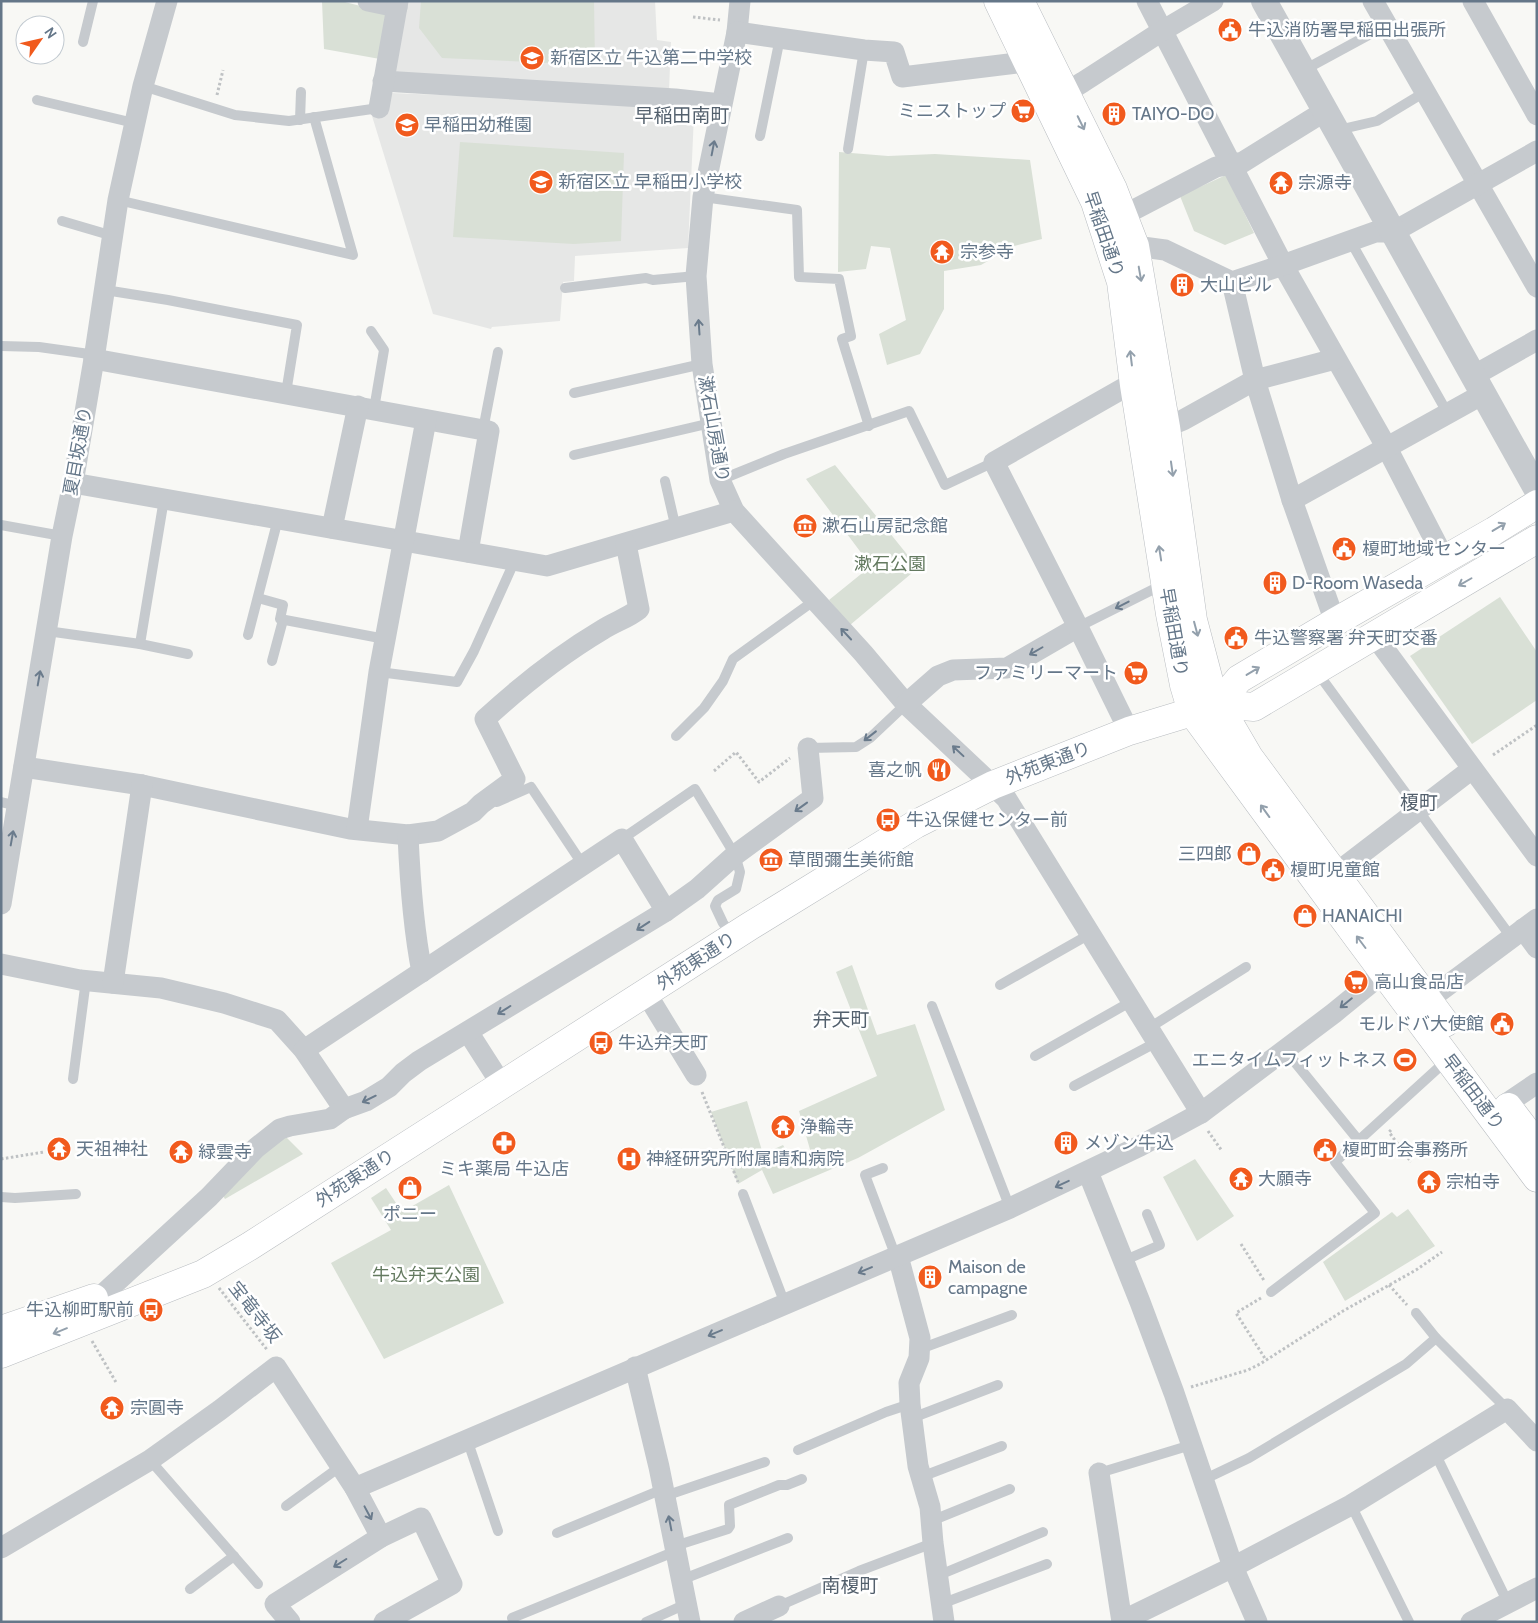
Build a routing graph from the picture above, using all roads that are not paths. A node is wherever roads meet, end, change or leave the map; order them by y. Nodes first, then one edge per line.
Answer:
1 (93, 1) edge
2 (167, 1) edge
3 (368, 1) edge
4 (740, 1) edge
5 (998, 1) edge
6 (1020, 1) edge
7 (1147, 1) edge
8 (1213, 1) edge
9 (1264, 1) edge
10 (1373, 1) edge
11 (1473, 1) edge
12 (397, 4) edge
13 (1387, 25) junction
14 (738, 28) junction
15 (1162, 30) junction
16 (780, 38) junction
17 (83, 42) dead end
18 (864, 50) junction
19 (1038, 60) junction
20 (1303, 71) junction
21 (383, 81) junction
22 (143, 86) junction
23 (301, 92) dead end
24 (1425, 92) junction
25 (1057, 98) junction
26 (37, 100) dead end
27 (721, 104) junction
28 (379, 108) joint
29 (1537, 115) edge
30 (314, 118) junction
31 (300, 120) junction
32 (1331, 121) junction
33 (134, 123) junction
34 (760, 136) dead end
35 (848, 150) dead end
36 (1537, 151) edge
37 (1232, 164) junction
38 (1478, 184) junction
39 (703, 197) junction
40 (118, 200) junction
41 (1124, 215) junction
42 (62, 221) dead end
43 (1393, 232) junction
44 (113, 236) junction
45 (1351, 242) junction
46 (1135, 246) junction
47 (1283, 265) junction
48 (696, 276) junction
49 (1232, 282) junction
50 (1537, 286) edge
51 (565, 288) dead end
52 (105, 290) junction
53 (371, 331) dead end
54 (1537, 340) edge
55 (1, 346) edge
56 (498, 352) dead end
57 (94, 359) junction
58 (1335, 359) junction
59 (702, 364) junction
60 (1255, 380) junction
61 (1134, 385) junction
62 (1478, 385) junction
63 (286, 393) junction
64 (574, 393) dead end
65 (366, 408) junction
66 (1448, 414) junction
67 (426, 420) junction
68 (711, 423) junction
69 (869, 426) junction
70 (1166, 427) junction
71 (483, 430) junction
72 (1387, 448) junction
73 (574, 455) dead end
74 (994, 462) junction
75 (720, 480) junction
76 (665, 481) dead end
77 (73, 483) junction
78 (1537, 490) edge
79 (164, 499) junction
80 (1292, 500) junction
81 (1537, 504) edge
82 (734, 512) junction
83 (278, 519) junction
84 (1, 525) edge
85 (332, 528) junction
86 (676, 529) junction
87 (62, 536) junction
88 (1537, 539) edge
89 (402, 541) junction
90 (626, 544) junction
91 (468, 552) junction
92 (515, 560) junction
93 (1445, 560) junction
94 (1165, 584) junction
95 (258, 598) junction
96 (814, 600) junction
97 (283, 620) junction
98 (1335, 622) junction
99 (1078, 627) junction
100 (47, 631) junction
101 (248, 635) dead end
102 (1374, 635) junction
103 (384, 639) junction
104 (140, 644) junction
105 (188, 654) dead end
106 (272, 661) dead end
107 (1316, 671) junction
108 (379, 672) junction
109 (906, 704) junction
110 (1218, 704) junction
111 (1192, 712) junction
112 (1129, 732) junction
113 (676, 736) dead end
114 (808, 748) joint
115 (24, 767) junction
116 (1472, 769) junction
117 (142, 785) junction
118 (993, 785) junction
119 (9, 804) edge
120 (1418, 810) junction
121 (473, 812) junction
122 (357, 829) junction
123 (408, 835) junction
124 (622, 839) junction
125 (735, 855) junction
126 (1537, 856) edge
127 (583, 865) junction
128 (1335, 874) junction
129 (1, 904) edge
130 (666, 912) junction
131 (1524, 928) edge
132 (1090, 934) junction
133 (733, 937) junction
134 (1537, 948) edge
135 (1, 964) edge
136 (1246, 967) dead end
137 (422, 972) junction
138 (1383, 973) junction
139 (86, 980) junction
140 (113, 983) junction
141 (1000, 985) dead end
142 (646, 993) junction
143 (1428, 1000) junction
144 (1132, 1001) junction
145 (932, 1006) dead end
146 (468, 1032) junction
147 (1153, 1035) junction
148 (304, 1050) junction
149 (1286, 1050) junction
150 (1035, 1056) dead end
151 (1448, 1059) junction
152 (696, 1075) road end
153 (73, 1079) dead end
154 (1537, 1083) edge
155 (502, 1085) junction
156 (1074, 1086) dead end
157 (1506, 1104) junction
158 (344, 1110) junction
159 (1199, 1114) junction
160 (1359, 1141) junction
161 (1537, 1145) edge
162 (882, 1168) dead end
163 (1088, 1172) junction
164 (1537, 1178) edge
165 (76, 1194) dead end
166 (743, 1194) road end
167 (1, 1197) edge
168 (1010, 1208) junction
169 (1147, 1214) dead end
170 (897, 1257) junction
171 (1123, 1260) junction
172 (209, 1278) junction
173 (1271, 1292) road end
174 (101, 1296) junction
175 (785, 1304) junction
176 (1416, 1314) road end
177 (1012, 1315) dead end
178 (1, 1330) edge
179 (1436, 1338) junction
180 (920, 1349) junction
181 (1, 1354) edge
182 (635, 1367) junction
183 (998, 1386) dead end
184 (1507, 1409) junction
185 (911, 1411) junction
186 (467, 1439) junction
187 (1537, 1441) edge
188 (1191, 1445) junction
189 (1002, 1446) dead end
190 (798, 1450) dead end
191 (1435, 1453) junction
192 (150, 1460) junction
193 (765, 1462) dead end
194 (340, 1466) junction
195 (1099, 1473) joint
196 (921, 1477) junction
197 (802, 1479) dead end
198 (1204, 1480) junction
199 (355, 1488) junction
200 (1010, 1489) dead end
201 (664, 1492) junction
202 (1351, 1504) junction
203 (286, 1506) dead end
204 (931, 1522) junction
205 (498, 1531) dead end
206 (1043, 1532) dead end
207 (557, 1533) dead end
208 (381, 1537) junction
209 (788, 1538) dead end
210 (933, 1543) junction
211 (1, 1548) edge
212 (675, 1549) junction
213 (234, 1556) junction
214 (1047, 1564) dead end
215 (1233, 1567) junction
216 (937, 1576) junction
217 (681, 1580) junction
218 (258, 1584) dead end
219 (190, 1589) dead end
220 (1536, 1590) edge
221 (1508, 1603) junction
222 (779, 1606) joint
223 (688, 1613) edge
224 (942, 1613) edge
225 (512, 1618) dead end
226 (290, 1622) edge
227 (384, 1622) edge
228 (646, 1622) edge
229 (744, 1622) edge
230 (1122, 1622) edge
231 (1257, 1622) edge
232 (1409, 1622) edge
233 (1471, 1622) edge

1 - 17 lane
2 - 22 street, 夏目坂通り
3 - 12 street
4 - 14 street, 漱石山房通り
5 - 19 main road, 早稲田通り
6 - 19 main road, 早稲田通り
7 - 15 street
8 - 15 street
9 - 20 street
10 - 13 street
11 - 29 street
12 - 21 street
13 - 20 lane
13 - 24 street
14 - 16 street
14 - 27 street, 漱石山房通り
15 - 25 street
15 - 37 street
16 - 18 street
16 - 34 lane
18 - 19 street
18 - 35 lane
19 - 25 main road, 早稲田通り
20 - 32 street
21 - 27 street
21 - 28 street
22 - 31 lane
22 - 33 street, 夏目坂通り
23 - 31 lane
24 - 32 lane
24 - 38 street
25 -> 41 main road, 早稲田通り
61 -> 25 main road, 早稲田通り
26 - 33 lane
39 -> 27 street, 漱石山房通り
28 - 30 lane
30 - 31 lane
30 - 40 lane
32 - 37 street
32 - 43 street
33 - 40 street, 夏目坂通り
36 - 38 street
37 - 41 street
37 - 47 street
38 - 43 street
38 - 50 street
39 - 48 street, 漱石山房通り
39 - 69 lane
40 - 44 street, 夏目坂通り
41 - 46 main road, 早稲田通り
42 - 44 lane
43 - 45 street
43 - 62 street
44 - 52 street, 夏目坂通り
45 - 47 street
45 - 66 lane
46 - 49 street
46 -> 70 main road, 早稲田通り
47 - 49 street
47 - 58 street
48 - 51 lane
59 -> 48 street, 漱石山房通り
49 - 60 street
52 - 57 street, 夏目坂通り
52 - 63 lane
53 - 65 lane
54 - 62 street
55 - 57 lane
56 - 71 lane
57 - 63 street
57 - 77 street, 夏目坂通り
58 - 60 street
58 - 72 street
59 - 64 lane
59 - 68 street, 漱石山房通り
60 - 70 street
60 - 80 street
61 - 74 street
94 -> 61 main road, 早稲田通り
62 - 66 street
62 - 78 street
63 - 65 street
65 - 67 street
65 - 85 street
66 - 72 street
67 - 71 street
67 - 89 street
68 - 73 lane
68 - 75 street, 漱石山房通り
69 - 74 lane
69 - 75 lane
70 -> 110 main road, 早稲田通り
71 - 91 street
72 - 80 street
72 - 93 street
74 - 99 street
75 - 82 street, 漱石山房通り
76 - 86 lane
77 - 79 street
77 - 87 street, 夏目坂通り
79 - 83 street
79 - 104 lane
80 - 98 street
93 -> 81 main road
82 - 86 street
82 - 96 street, 漱石山房通り
83 - 85 street
83 - 95 lane
84 - 87 lane
85 - 89 street
86 - 90 street
87 - 100 street, 夏目坂通り
88 -> 102 main road, 外苑東通り
89 - 91 street
89 - 103 street
90 - 92 street
90 - 121 street
91 - 92 street
92 - 108 lane
93 - 98 main road
94 -> 99 lane
94 - 111 main road, 早稲田通り
95 - 97 lane
95 - 101 lane
109 -> 96 street, 漱石山房通り
96 - 113 lane
97 - 103 lane
97 - 106 lane
110 -> 98 main road
99 -> 109 street
99 - 112 street
100 - 104 lane
115 -> 100 street, 夏目坂通り
102 - 107 main road, 外苑東通り
102 - 116 street
103 - 108 street
104 - 105 lane
107 - 110 main road, 外苑東通り
107 - 120 lane
108 - 122 street
109 -> 114 lane
118 -> 109 street, 漱石山房通り
110 - 111 main road, 外苑東通り
110 - 128 main road, 早稲田通り
111 - 112 main road, 外苑東通り
138 -> 111 main road, 早稲田通り
112 - 118 main road, 外苑東通り
114 -> 125 street
115 - 117 street
115 - 119 street, 夏目坂通り
116 - 120 street
116 - 126 street
117 - 122 street
117 - 140 street
118 - 132 street, 漱石山房通り
118 - 133 main road, 外苑東通り
129 -> 119 street, 夏目坂通り
120 - 128 street
120 - 131 lane
121 - 123 street
121 - 127 lane
122 - 123 street
123 - 137 street
124 - 125 lane
124 - 127 street
124 - 130 street
125 - 130 street
125 - 133 lane
127 - 137 street
128 - 143 main road, 早稲田通り
130 -> 146 street
131 - 134 street
131 - 143 street
132 - 141 lane
132 - 144 street, 漱石山房通り
133 - 142 main road, 外苑東通り
135 - 139 street
136 - 147 lane
137 - 148 street
138 -> 149 street
138 - 151 main road, 早稲田通り
139 - 140 street
139 - 153 lane
140 - 148 street
142 - 152 street
142 - 155 main road, 外苑東通り
143 - 157 main road, 早稲田通り
144 - 147 street, 漱石山房通り
144 - 150 lane
145 - 168 lane
146 - 155 street
146 -> 158 street
147 - 156 lane
147 - 159 street, 漱石山房通り
148 - 158 street
149 - 159 street
149 - 160 lane
151 - 160 lane
151 - 164 main road, 早稲田通り
154 - 157 street
155 - 172 main road, 外苑東通り
157 - 161 main road, 早稲田通り
158 - 174 street
159 - 163 street
160 - 173 lane
162 - 170 lane
163 -> 168 street
163 - 171 street
165 - 167 lane
166 - 175 lane
168 - 170 street
169 - 171 lane
170 -> 175 street
170 - 180 street
171 - 188 street
172 - 174 main road, 外苑東通り
172 -> 181 main road, 外苑東通り
174 - 178 main road, 外苑東通り
175 -> 182 street
176 - 179 lane
177 - 180 lane
179 - 184 lane
179 - 198 lane
180 - 185 street
182 - 186 street
182 - 201 street
183 - 185 lane
184 - 187 street
184 - 191 street
185 - 190 lane
185 - 196 street
186 - 199 street
186 - 205 lane
188 - 195 lane
188 - 198 street
189 - 196 lane
191 - 202 street
191 - 221 lane
192 - 194 street
192 - 211 street
192 - 213 lane
193 - 201 lane
194 - 199 street
194 - 203 lane
195 - 230 street
196 - 204 street
197 - 212 lane
198 - 215 street
199 -> 208 street
200 - 204 lane
201 - 207 lane
212 -> 201 street
202 - 215 street
202 - 232 lane
204 - 210 street
206 - 216 lane
208 -> 226 street
208 - 227 street
209 - 217 lane
210 - 216 street
210 - 222 lane
212 - 217 street
212 - 225 lane
213 - 218 lane
213 - 219 lane
214 - 224 lane
215 - 230 street
215 - 231 street
216 - 224 street
217 - 223 street
220 - 221 street
221 - 233 street
222 - 229 street
223 - 228 lane

